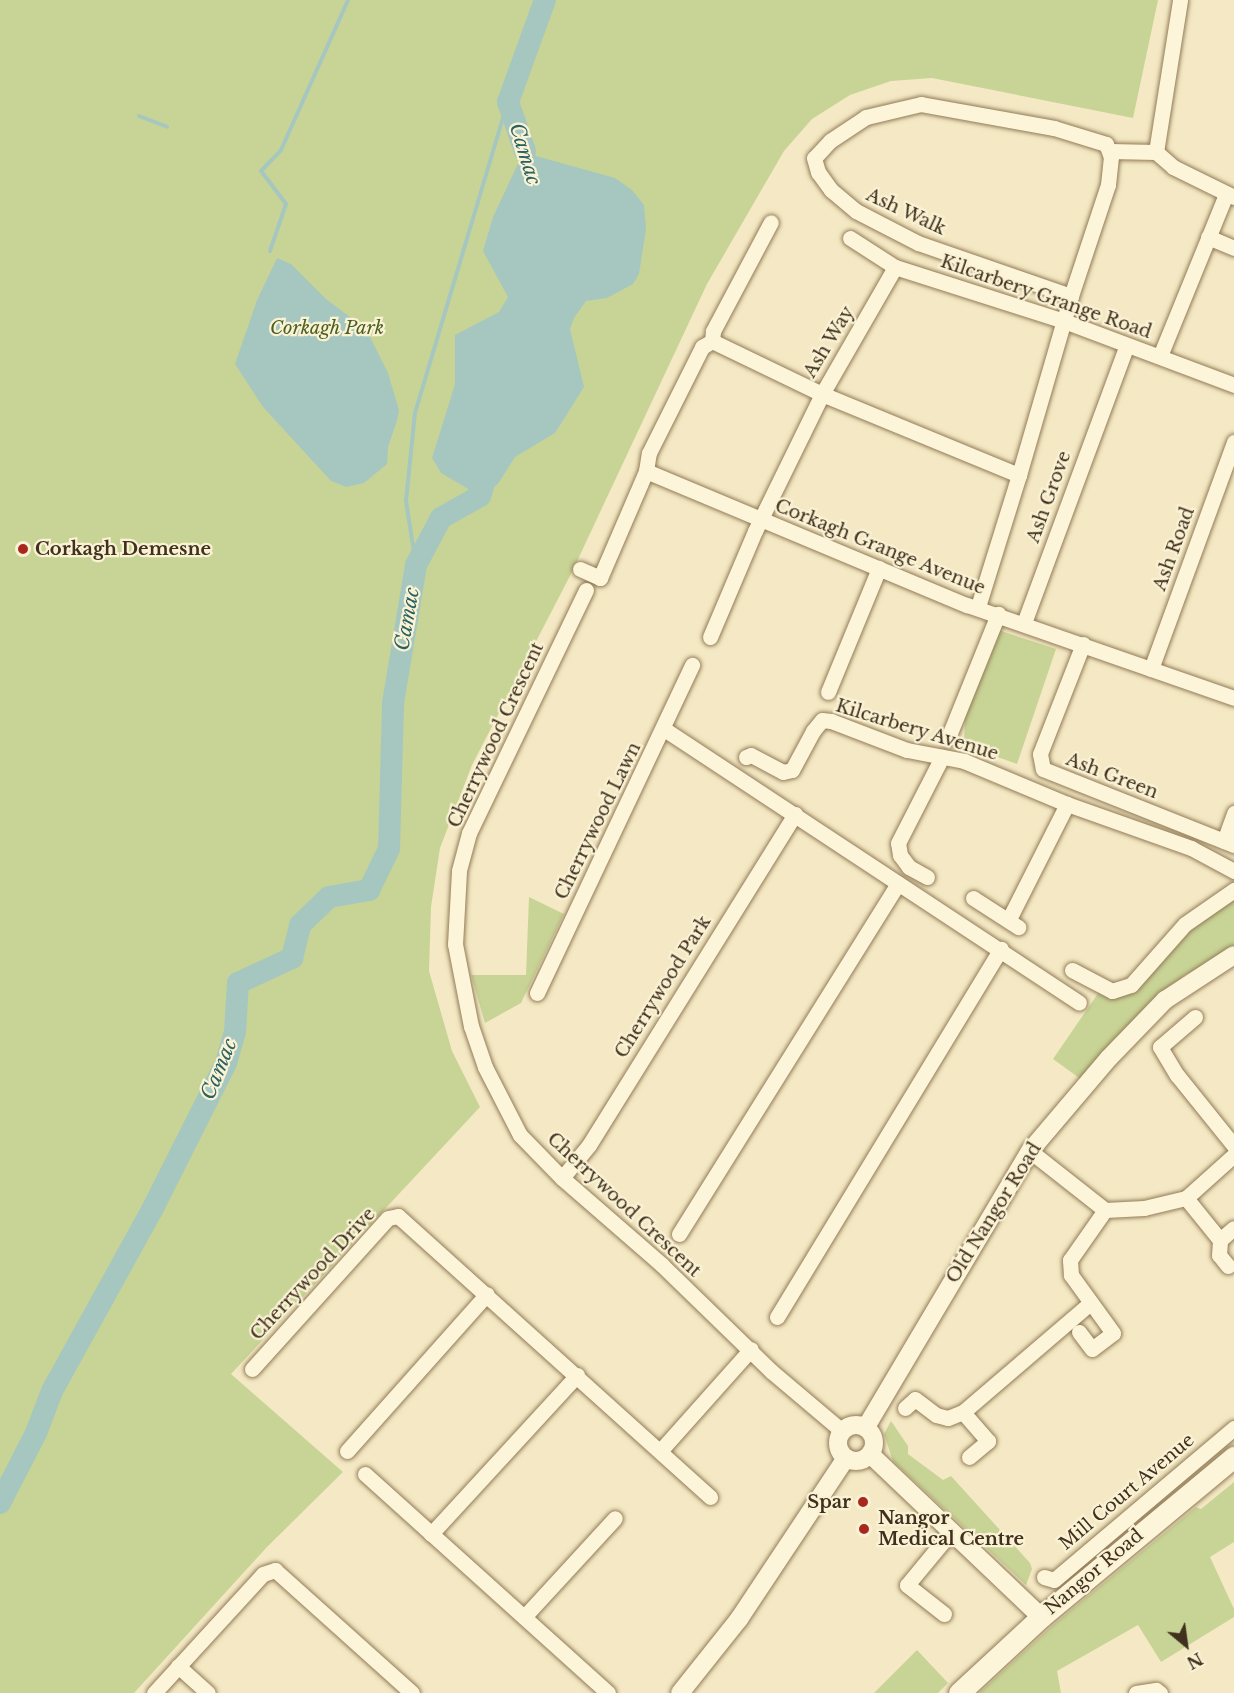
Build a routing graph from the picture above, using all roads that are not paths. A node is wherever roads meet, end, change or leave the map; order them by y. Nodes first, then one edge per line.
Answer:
1 (1180, 0) edge
2 (1110, 151) junction
3 (1156, 152) junction
4 (1230, 196) edge
5 (771, 222) dead end
6 (1208, 237) junction
7 (850, 238) dead end
8 (1234, 248) edge
9 (895, 267) junction
10 (1071, 296) junction
11 (1064, 321) junction
12 (712, 341) junction
13 (1127, 345) junction
14 (1160, 356) junction
15 (1234, 385) edge
16 (822, 394) junction
17 (1234, 442) edge
18 (646, 471) junction
19 (1019, 475) junction
20 (761, 520) junction
21 (879, 568) junction
22 (579, 569) dead end
23 (586, 590) dead end
24 (978, 607) junction
25 (998, 614) junction
26 (1024, 623) junction
27 (710, 637) dead end
28 (1083, 644) junction
29 (692, 665) dead end
30 (1151, 669) junction
31 (828, 692) dead end
32 (1234, 698) edge
33 (664, 729) junction
34 (948, 738) dead end
35 (746, 757) dead end
36 (942, 757) junction
37 (1067, 804) junction
38 (1234, 813) edge
39 (795, 814) junction
40 (1229, 843) edge
41 (1234, 871) edge
42 (927, 876) dead end
43 (898, 884) junction
44 (1234, 890) edge
45 (973, 898) dead end
46 (1001, 949) junction
47 (1234, 955) edge
48 (1072, 970) dead end
49 (537, 993) dead end
50 (1079, 1003) dead end
51 (1195, 1017) dead end
52 (1234, 1146) edge
53 (1030, 1151) junction
54 (1234, 1155) edge
55 (562, 1178) junction
56 (1186, 1198) junction
57 (1105, 1210) junction
58 (1234, 1228) edge
59 (679, 1234) dead end
60 (1220, 1240) junction
61 (1228, 1266) dead end
62 (487, 1294) junction
63 (1090, 1302) junction
64 (777, 1317) dead end
65 (1079, 1332) dead end
66 (751, 1349) junction
67 (252, 1369) dead end
68 (577, 1375) junction
69 (905, 1408) dead end
70 (963, 1412) junction
71 (866, 1427) junction
72 (1234, 1428) edge
73 (842, 1431) junction
74 (661, 1450) junction
75 (347, 1451) dead end
76 (870, 1454) junction
77 (969, 1457) dead end
78 (1234, 1457) edge
79 (846, 1458) junction
80 (365, 1474) dead end
81 (710, 1497) dead end
82 (615, 1518) dead end
83 (950, 1533) junction
84 (432, 1534) junction
85 (1044, 1577) dead end
86 (944, 1614) dead end
87 (525, 1617) junction
88 (1041, 1617) junction
89 (178, 1666) junction
90 (154, 1693) edge
91 (208, 1693) edge
92 (412, 1693) edge
93 (608, 1693) edge
94 (680, 1693) edge
95 (959, 1693) edge
96 (1136, 1693) edge
97 (1160, 1693) edge

1 - 3 street
2 - 3 street
2 - 10 street
2 - 10 street, Ash Walk
3 - 4 street
4 - 6 street
5 - 12 street
6 - 8 street
6 - 14 street
7 - 9 street, Kilcarbery Grange Road
9 - 11 street, Kilcarbery Grange Road
9 - 16 street, Ash Way
10 - 11 street
11 - 13 street, Kilcarbery Grange Road
11 - 19 street
12 - 16 street, Ash Way
12 - 18 street
13 - 14 street, Kilcarbery Grange Road
13 - 26 street, Ash Grove
14 - 15 street, Kilcarbery Grange Road
16 - 19 street
16 - 20 street
17 - 30 street, Ash Road
18 - 20 street, Corkagh Grange Avenue
18 - 22 street
19 - 24 street
20 - 21 street, Corkagh Grange Avenue
20 - 27 street
21 - 24 street, Corkagh Grange Avenue
21 - 31 street
23 - 55 street, Cherrywood Crescent
24 - 25 street, Corkagh Grange Avenue
25 - 26 street, Corkagh Grange Avenue
25 - 34 street
26 - 28 street, Corkagh Grange Avenue
28 - 30 street, Corkagh Grange Avenue
28 - 40 street, Ash Green
29 - 33 street, Cherrywood Lawn
30 - 32 street, Corkagh Grange Avenue
33 - 39 street
33 - 49 street, Cherrywood Lawn
35 - 36 street, Kilcarbery Avenue
36 - 37 street, Kilcarbery Avenue
36 - 42 street
37 - 41 street, Kilcarbery Avenue
37 - 45 street
38 - 40 street, Ash Green
39 - 43 street
39 - 55 street, Cherrywood Park
43 - 46 street
43 - 59 street
44 - 48 street
46 - 50 street
46 - 64 street
47 - 53 street, Old Nangor Road
51 - 52 street
53 - 57 street
53 - 71 street, Old Nangor Road
54 - 56 street
55 - 66 street, Cherrywood Crescent
56 - 57 street
56 - 60 street
57 - 63 street
58 - 60 street
60 - 61 street
62 - 67 street, Cherrywood Drive
62 - 68 street, Cherrywood Drive
62 - 75 street
63 - 65 street
63 - 70 street
66 - 73 street, Cherrywood Crescent
66 - 74 street
68 - 74 street, Cherrywood Drive
68 - 84 street
69 - 70 street
70 - 77 street
71 - 73 street
71 - 76 street
72 - 85 street, Mill Court Avenue
73 - 79 street
74 - 81 street, Cherrywood Drive
76 - 79 street
76 - 83 street
78 - 88 main road, Nangor Road
79 - 94 street
80 - 84 street
82 - 87 street
83 - 86 street
83 - 88 street
84 - 87 street
87 - 93 street
88 - 95 main road, Nangor Road
89 - 90 street
89 - 91 street
89 - 92 street
96 - 97 street

